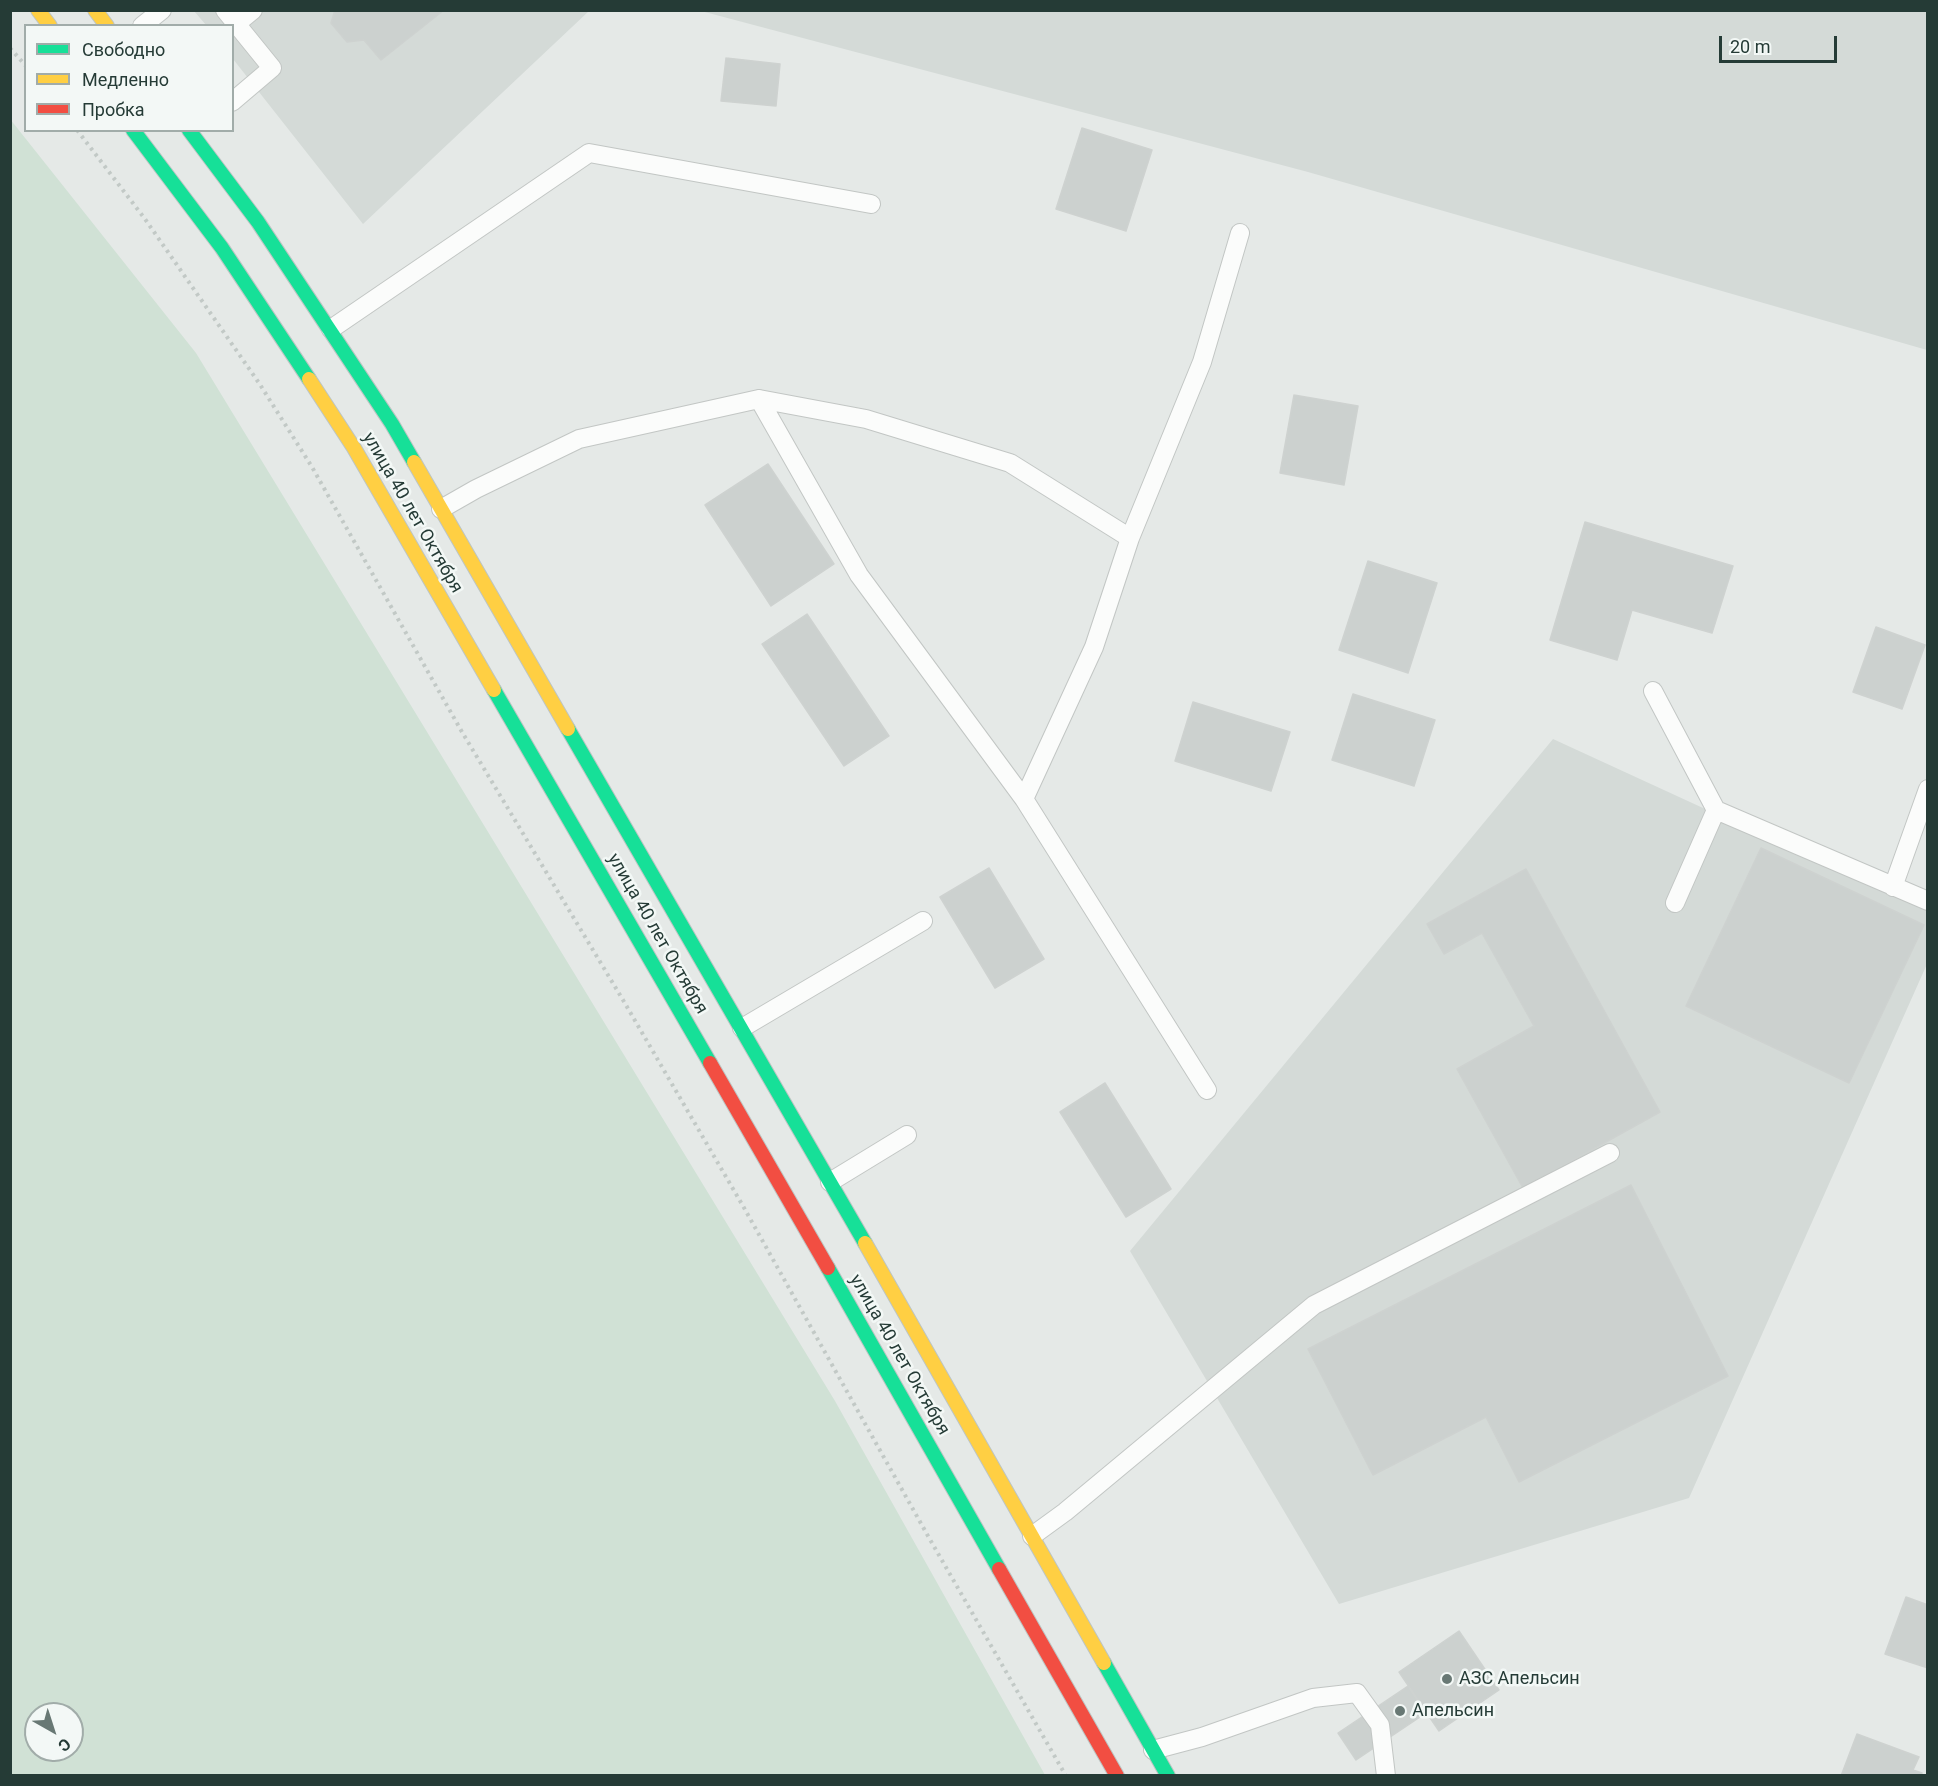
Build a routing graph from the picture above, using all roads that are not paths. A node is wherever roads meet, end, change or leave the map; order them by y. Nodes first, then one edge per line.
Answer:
1 (38, 10) edge
2 (95, 10) edge
3 (162, 10) edge
4 (252, 10) edge
5 (230, 17) edge
6 (48, 24) edge
7 (106, 24) edge
8 (144, 24) edge
9 (234, 100) edge
10 (135, 132) edge
11 (193, 132) edge
12 (871, 204) dead end
13 (1240, 233) dead end
14 (331, 329) junction
15 (759, 399) junction
16 (441, 509) junction
17 (1130, 538) junction
18 (1653, 691) dead end
19 (1928, 789) edge
20 (1024, 799) junction
21 (1716, 810) junction
22 (1893, 887) junction
23 (1928, 901) edge
24 (1675, 903) dead end
25 (923, 921) dead end
26 (742, 1028) junction
27 (1207, 1090) dead end
28 (907, 1135) dead end
29 (1610, 1153) dead end
30 (830, 1182) junction
31 (1032, 1536) junction
32 (1153, 1750) junction
33 (1117, 1776) edge
34 (1168, 1776) edge
35 (1386, 1776) edge

1 - 6 main road
2 - 7 main road
3 - 8 lane
4 - 5 lane
5 - 9 lane
10 - 33 main road, улица 40 лет Октября
11 - 14 main road, улица 40 лет Октября
12 - 14 lane
13 - 17 lane
14 - 16 main road, улица 40 лет Октября
15 - 16 lane
15 - 17 lane
15 - 20 lane
16 - 26 main road, улица 40 лет Октября
17 - 20 lane
18 - 21 lane
19 - 22 lane
20 - 27 lane
21 - 22 lane
21 - 24 lane
22 - 23 lane
25 - 26 lane
26 - 30 main road, улица 40 лет Октября
28 - 30 lane
29 - 31 lane
30 - 31 main road, улица 40 лет Октября
31 - 32 main road, улица 40 лет Октября
32 - 34 main road, улица 40 лет Октября
32 - 35 lane

